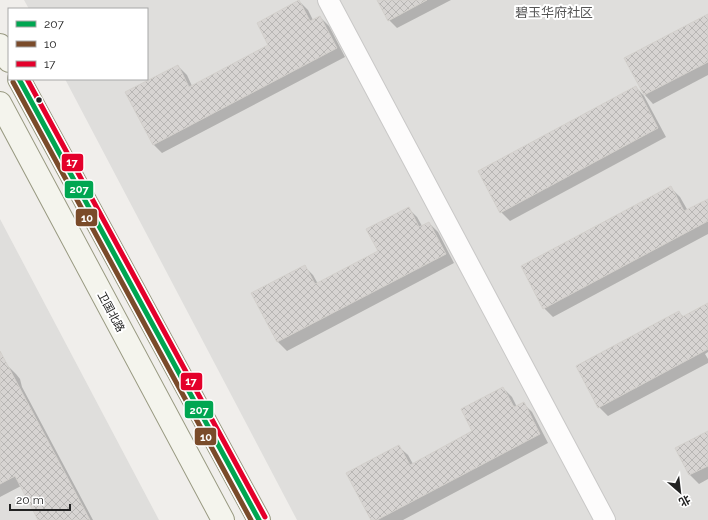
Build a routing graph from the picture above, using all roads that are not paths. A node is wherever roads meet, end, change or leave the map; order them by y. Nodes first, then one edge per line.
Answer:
1 (328, 0) edge
2 (0, 45) edge
3 (8, 59) edge
4 (20, 80) edge
5 (0, 104) edge
6 (223, 520) edge
7 (259, 520) edge
8 (605, 520) edge

1 - 8 street
2 - 3 main road
4 - 7 main road
5 - 6 main road, 卫国北路

